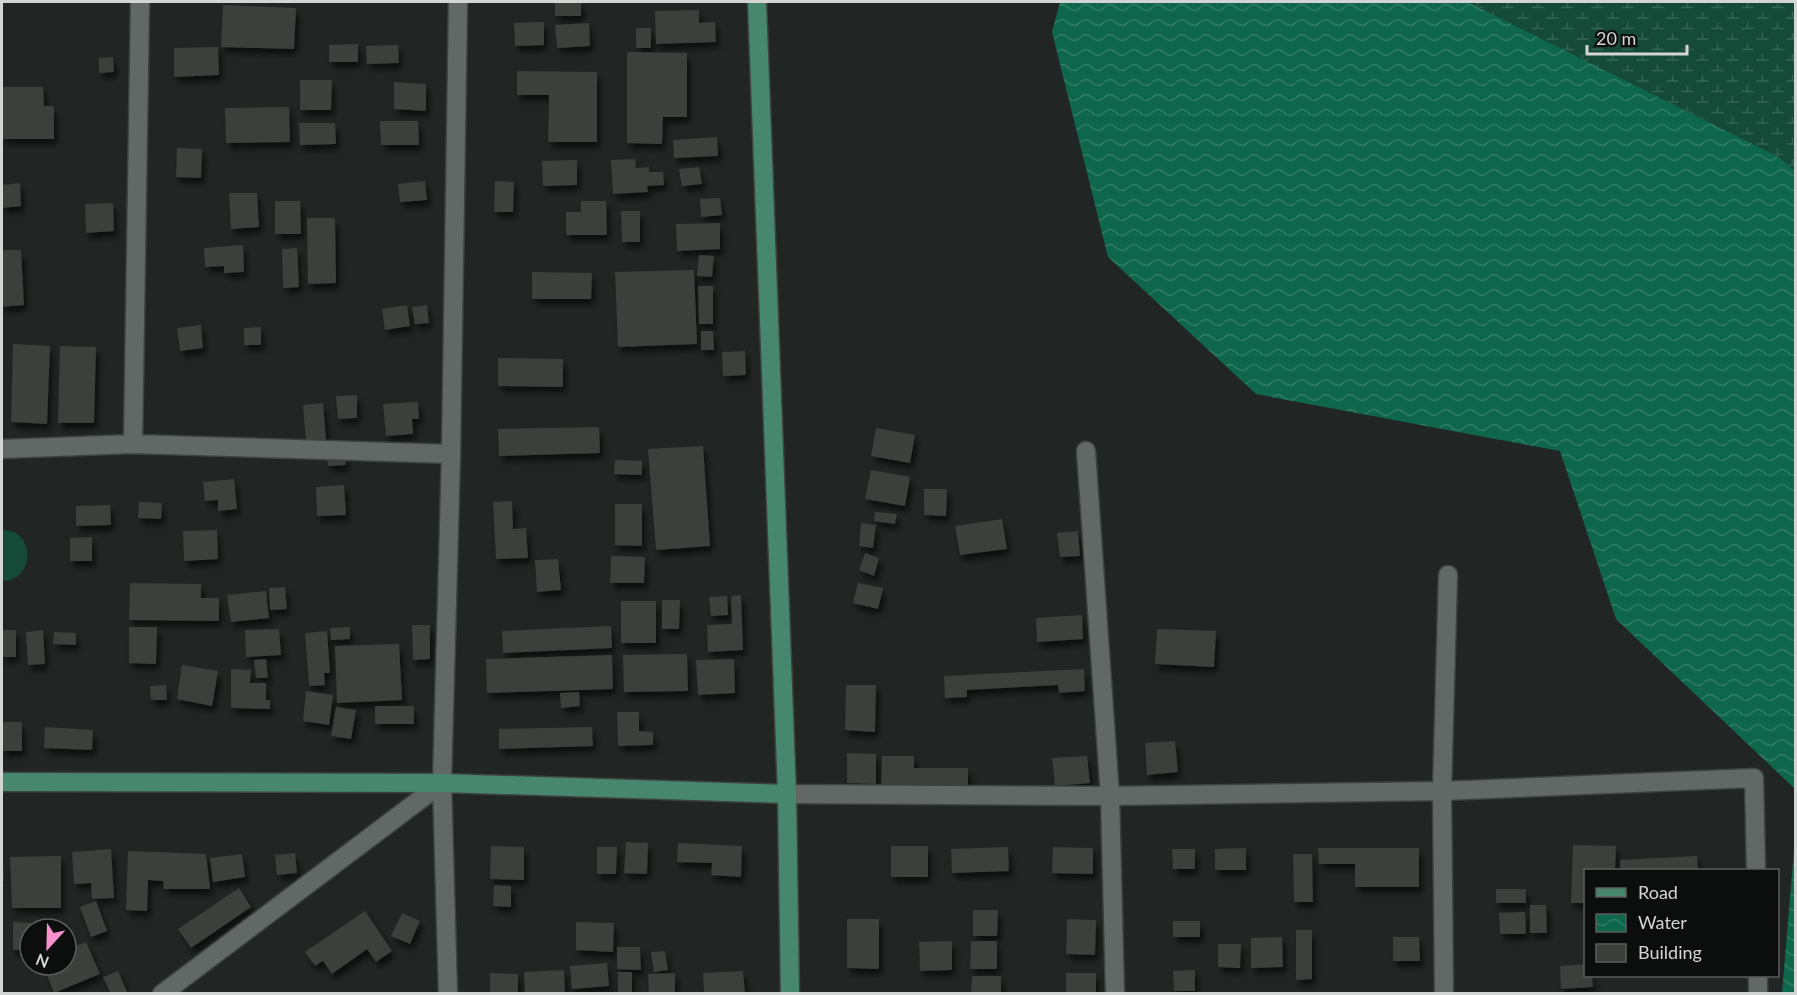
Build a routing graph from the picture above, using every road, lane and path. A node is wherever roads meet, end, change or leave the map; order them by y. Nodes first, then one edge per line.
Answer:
1 (140, 2) edge
2 (458, 2) edge
3 (757, 2) edge
4 (133, 444) junction
5 (2, 449) edge
6 (1086, 451) dead end
7 (451, 454) junction
8 (1448, 575) dead end
9 (2, 782) edge
10 (442, 783) junction
11 (1442, 791) junction
12 (787, 794) junction
13 (1110, 796) junction
14 (1756, 869) edge
15 (1758, 977) edge
16 (162, 993) edge
17 (448, 993) edge
18 (790, 993) edge
19 (1115, 993) edge
20 (1444, 993) edge
21 (1758, 993) edge

1 - 4 street
2 - 7 street
3 - 12 main road
4 - 5 street
4 - 7 street
6 - 13 street
7 - 10 street
8 - 11 street
9 - 10 main road
10 - 12 main road
10 - 16 street
10 - 17 street
11 - 13 street
11 - 14 street
11 - 20 street
12 - 13 street
12 - 18 main road
13 - 19 street
15 - 21 street

